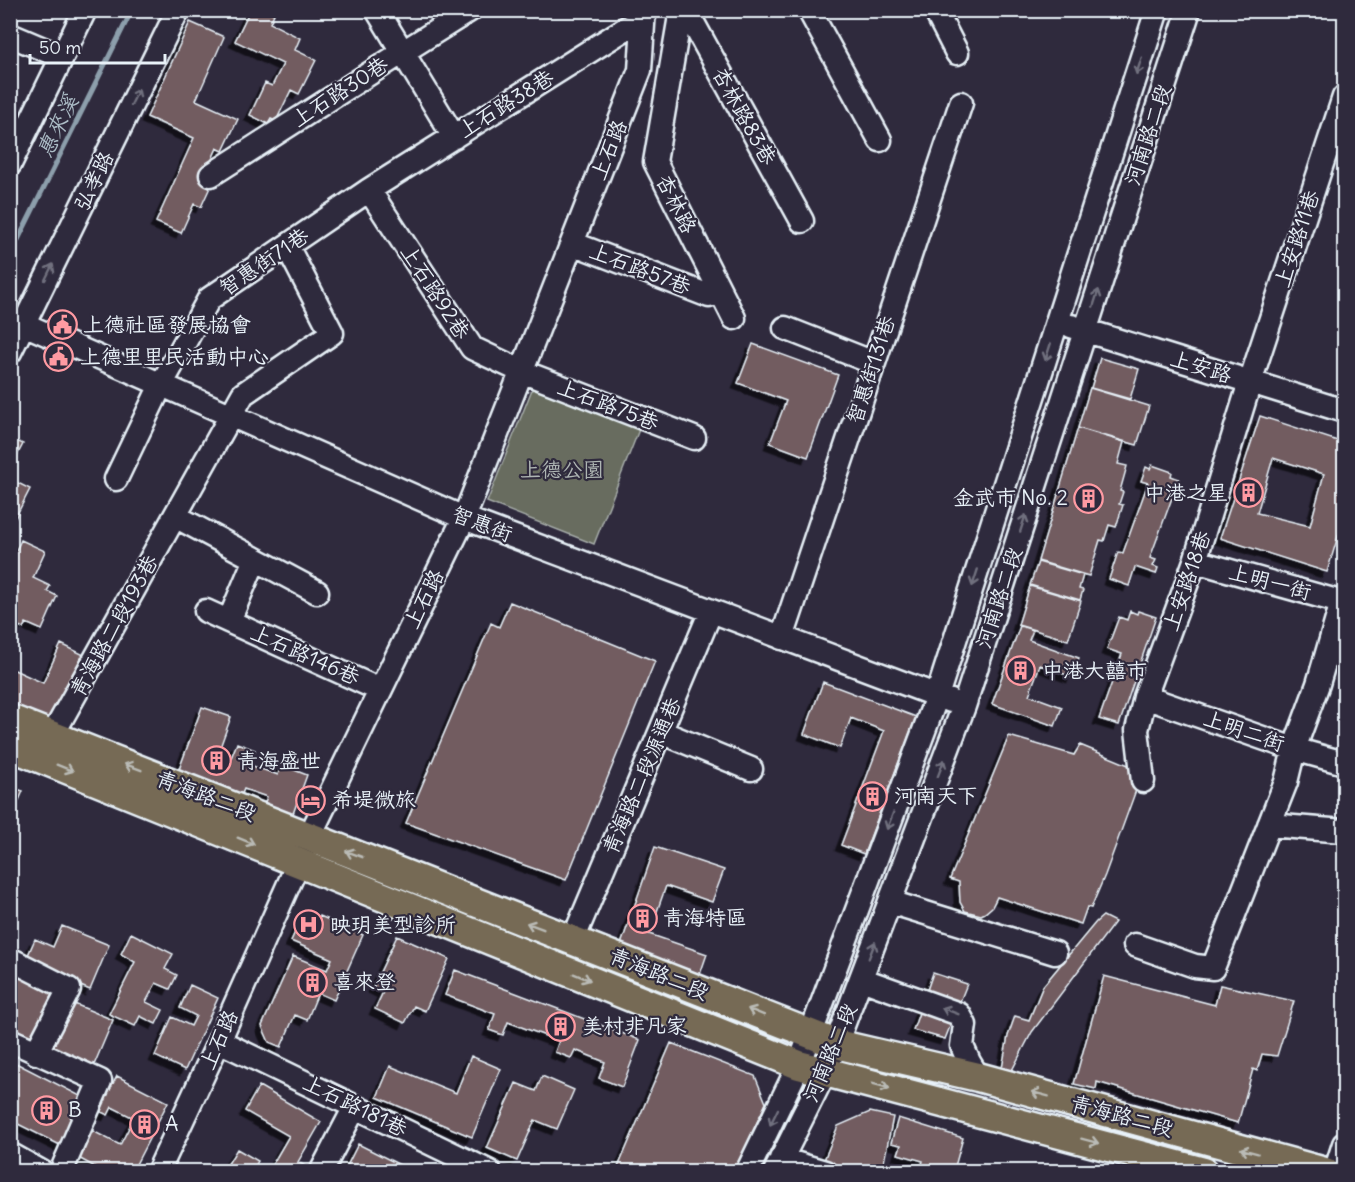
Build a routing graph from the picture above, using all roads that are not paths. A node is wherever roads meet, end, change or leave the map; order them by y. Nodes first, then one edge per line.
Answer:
1 (85, 10) edge
2 (178, 10) edge
3 (377, 10) edge
4 (470, 10) edge
5 (681, 10) edge
6 (686, 10) edge
7 (809, 10) edge
8 (935, 10) edge
9 (1157, 10) edge
10 (1189, 10) edge
11 (644, 14) edge
12 (10, 35) edge
13 (403, 52) junction
14 (957, 53) dead end
15 (62, 57) junction
16 (1344, 97) edge
17 (961, 103) dead end
18 (454, 137) junction
19 (880, 140) dead end
20 (10, 164) edge
21 (211, 175) dead end
22 (369, 190) junction
23 (802, 221) dead end
24 (572, 243) junction
25 (286, 246) junction
26 (709, 296) dead end
27 (734, 318) dead end
28 (17, 321) edge
29 (1057, 322) junction
30 (784, 328) dead end
31 (1085, 331) junction
32 (10, 352) edge
33 (874, 363) junction
34 (521, 371) junction
35 (1250, 382) junction
36 (161, 385) junction
37 (1344, 411) edge
38 (232, 416) junction
39 (694, 438) dead end
40 (116, 479) dead end
41 (176, 516) junction
42 (464, 518) junction
43 (255, 559) junction
44 (1196, 561) junction
45 (316, 592) dead end
46 (1343, 602) edge
47 (206, 610) dead end
48 (711, 611) junction
49 (229, 621) junction
50 (782, 638) junction
51 (380, 690) junction
52 (937, 696) junction
53 (1145, 697) junction
54 (964, 706) junction
55 (10, 719) edge
56 (661, 732) junction
57 (52, 736) junction
58 (10, 746) edge
59 (1294, 749) junction
60 (1344, 763) edge
61 (752, 769) dead end
62 (1143, 781) dead end
63 (1269, 825) junction
64 (1344, 831) edge
65 (310, 837) junction
66 (298, 862) junction
67 (890, 902) junction
68 (573, 940) junction
69 (1135, 945) dead end
70 (1055, 953) dead end
71 (10, 959) edge
72 (861, 979) junction
73 (810, 1034) junction
74 (10, 1040) edge
75 (219, 1041) junction
76 (836, 1044) junction
77 (36, 1053) junction
78 (812, 1068) junction
79 (978, 1077) junction
80 (355, 1107) junction
81 (1344, 1144) edge
82 (10, 1154) edge
83 (778, 1165) edge
84 (42, 1172) edge
85 (61, 1172) edge
86 (158, 1172) edge
87 (321, 1172) edge
88 (490, 1172) edge
89 (747, 1172) edge
90 (825, 1172) edge
91 (1204, 1172) edge
92 (1325, 1172) edge
93 (1335, 1172) edge

1 - 15 street
28 -> 2 street, 弘孝路
3 - 13 street
4 - 13 street, 上石路30巷
5 - 27 street, 杏林路
6 - 23 street, 杏林路83巷
7 - 19 street
8 - 14 street
9 -> 29 street, 河南路二段
31 -> 10 street, 河南路二段
11 - 18 street, 上石路38巷
11 - 24 street, 上石路
12 - 15 street
13 - 18 street
13 - 21 street, 上石路30巷
15 - 20 street
16 - 35 street, 上安路11巷
17 - 33 street, 智惠街131巷
18 - 22 street, 上石路38巷
22 - 25 street, 智惠街71巷
22 - 34 street, 上石路92巷
24 - 26 street, 上石路57巷
24 - 34 street, 上石路
25 - 36 street, 智惠街71巷
25 - 38 street, 青海路二段193巷
28 - 32 street, 弘孝路
28 - 36 street, 智惠街
29 - 31 street, 上安路
29 -> 52 street, 河南路二段
30 - 33 street
31 - 35 street, 上安路
54 -> 31 street, 河南路二段
33 - 50 street, 智惠街131巷
34 - 39 street, 上石路75巷
34 - 42 street, 上石路
35 - 37 street, 上安路
35 - 44 street, 上安路18巷
36 - 38 street, 智惠街
36 - 40 street, 智惠街71巷
38 - 41 street, 青海路二段193巷
38 - 42 street, 智惠街
41 - 43 street
41 - 57 street, 青海路二段193巷
42 - 48 street, 智惠街
42 - 51 street, 上石路
43 - 45 street
43 - 49 street, 上石路146巷
44 - 46 street, 上明一街
44 - 53 street, 上安路18巷
46 - 59 street
47 - 49 street, 上石路146巷
48 - 50 street, 智惠街
48 - 56 street, 青海路二段源通巷
49 - 51 street, 上石路146巷
50 - 52 street, 智惠街
51 - 65 street, 上石路
52 - 54 street, 智惠街
52 -> 73 street, 河南路二段
53 - 59 street, 上明二街
53 - 62 street, 上安路18巷
67 -> 54 street, 河南路二段
55 - 57 main road, 青海路二段
56 - 61 street
56 - 68 street, 青海路二段源通巷
65 -> 57 main road, 青海路二段
58 -> 66 main road, 青海路二段
59 - 60 street, 上明二街
59 - 63 street
63 - 64 street
63 - 69 street
65 - 66 street, 上石路
68 -> 65 main road, 青海路二段
66 - 75 street, 上石路
66 -> 78 main road, 青海路二段
67 - 70 street
72 -> 67 street, 河南路二段
73 -> 68 main road, 青海路二段
71 - 77 street
72 - 76 street, 河南路二段
79 -> 72 street
73 - 76 main road, 青海路二段
73 - 78 street, 河南路二段
74 - 77 street
75 - 80 street, 上石路181巷
75 - 86 street, 上石路
76 - 78 street, 河南路二段
76 - 79 main road, 青海路二段
77 - 85 street
78 - 83 street, 河南路二段
78 -> 89 street, 河南路二段
78 -> 91 main road, 青海路二段
92 -> 79 main road, 青海路二段
80 - 87 street
80 - 88 street, 上石路181巷
81 - 93 street
82 - 84 street
83 - 90 street

